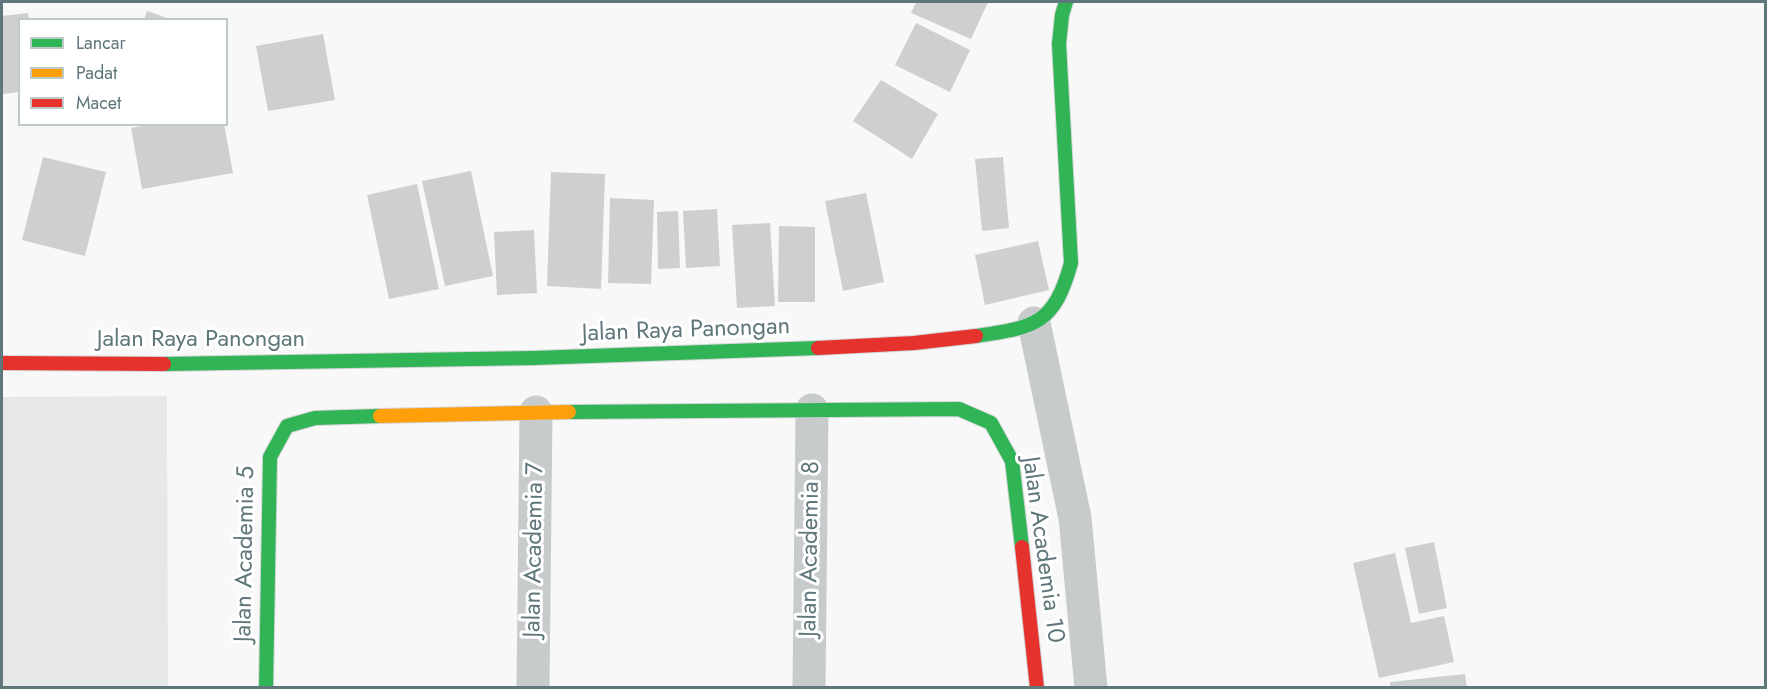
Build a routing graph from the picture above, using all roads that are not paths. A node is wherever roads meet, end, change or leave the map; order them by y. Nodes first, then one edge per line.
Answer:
1 (1066, 2) edge
2 (1034, 323) junction
3 (2, 363) edge
4 (812, 410) junction
5 (537, 412) junction
6 (266, 687) edge
7 (533, 687) edge
8 (809, 687) edge
9 (1037, 687) edge
10 (1091, 687) edge

1 - 2 street, Jalan Raya Panongan
2 - 3 street, Jalan Raya Panongan
2 - 10 street
4 - 5 street
4 - 8 street, Jalan Academia 8
4 - 9 street, Jalan Academia 10
5 - 6 street, Jalan Academia 5
5 - 7 street, Jalan Academia 7

